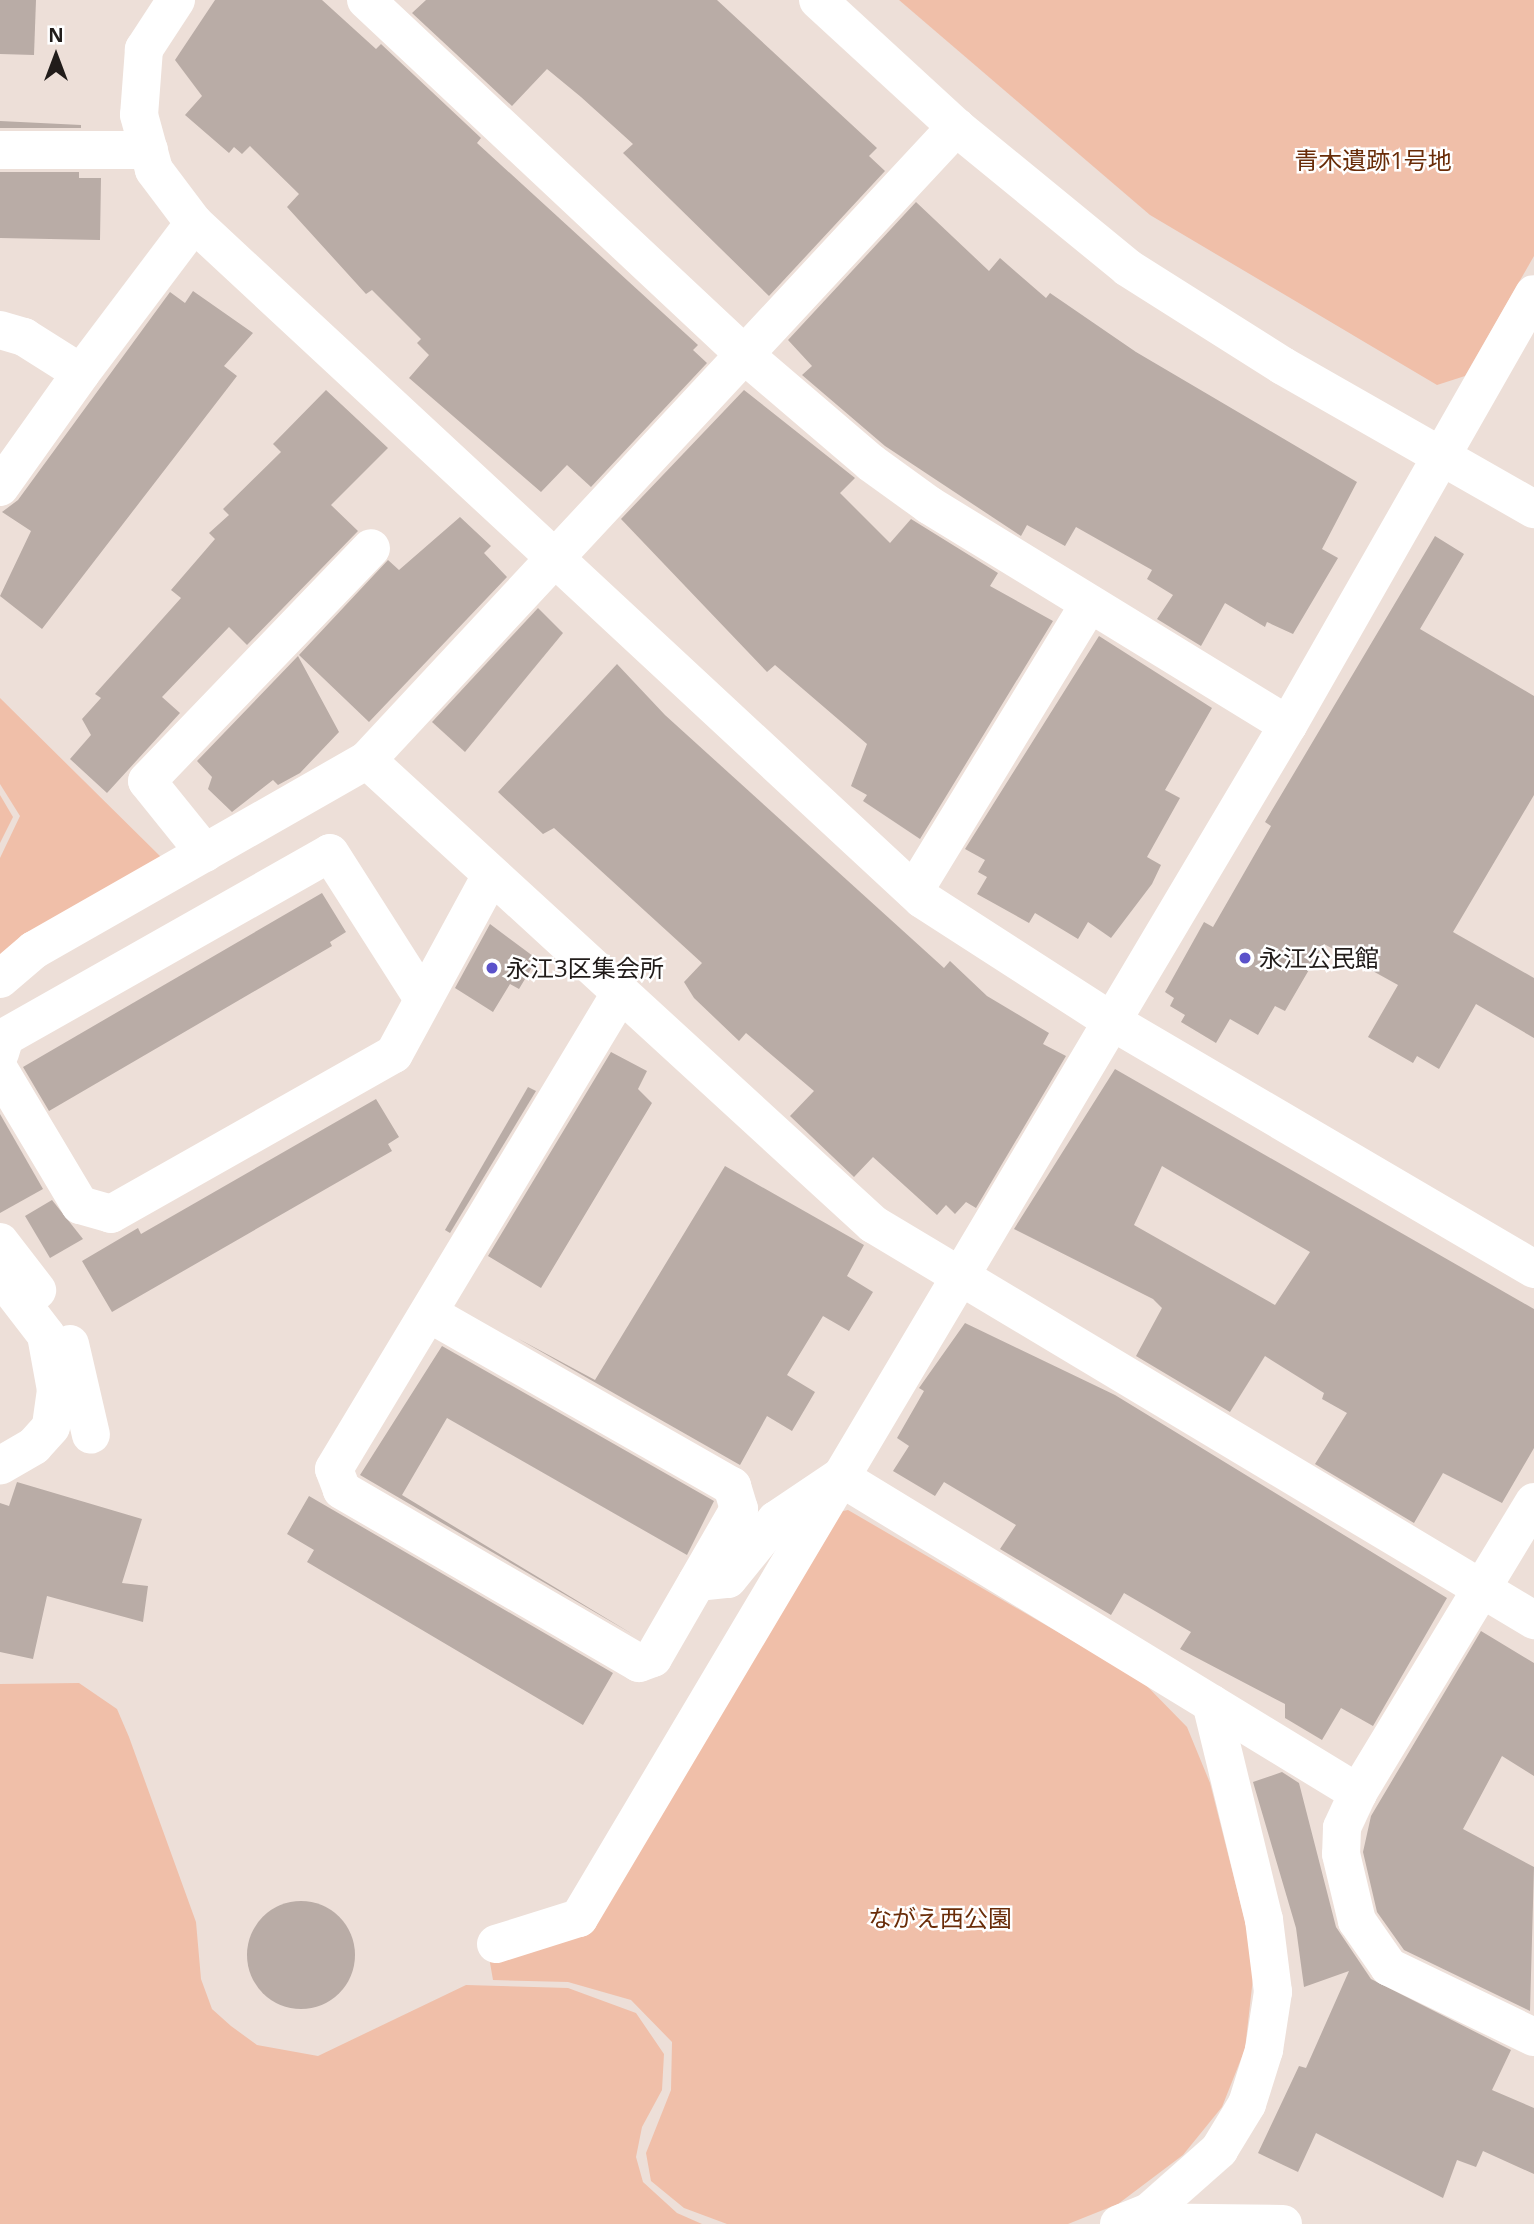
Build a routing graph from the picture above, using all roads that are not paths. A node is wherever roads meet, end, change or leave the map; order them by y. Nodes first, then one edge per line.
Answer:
1 (176, 0) edge
2 (366, 0) edge
3 (818, 0) edge
4 (956, 127) junction
5 (0, 150) edge
6 (149, 150) junction
7 (194, 223) junction
8 (1534, 294) edge
9 (0, 330) edge
10 (747, 356) junction
11 (81, 373) junction
12 (1442, 454) junction
13 (0, 487) edge
14 (1534, 509) edge
15 (371, 548) dead end
16 (557, 561) junction
17 (1089, 604) junction
18 (1288, 725) junction
19 (367, 760) junction
20 (205, 853) junction
21 (491, 875) junction
22 (914, 891) junction
23 (0, 979) edge
24 (620, 994) junction
25 (423, 999) junction
26 (1113, 1022) junction
27 (0, 1053) edge
28 (0, 1071) edge
29 (0, 1242) edge
30 (1534, 1269) edge
31 (0, 1275) edge
32 (960, 1280) junction
33 (430, 1314) junction
34 (91, 1435) dead end
35 (0, 1466) edge
36 (840, 1477) junction
37 (1534, 1502) edge
38 (697, 1581) junction
39 (1484, 1591) junction
40 (1534, 1620) edge
41 (1211, 1703) junction
42 (1358, 1793) junction
43 (496, 1944) dead end
44 (1534, 2038) edge
45 (1121, 2223) edge
46 (1283, 2224) edge

1 - 6 street
2 - 10 street
3 - 4 street
4 - 10 street
4 - 12 street
5 - 6 street
6 - 7 street
7 - 11 street
7 - 16 street
8 - 12 street
9 - 11 street
10 - 16 street
10 - 17 street
11 - 13 street
12 - 14 street
12 - 18 street
15 - 20 street
16 - 19 street
16 - 22 street
17 - 18 street
17 - 22 street
18 - 26 street
19 - 20 street
19 - 21 street
20 - 23 street
21 - 24 street
21 - 25 street
22 - 26 street
24 - 32 street
24 - 33 street
25 - 27 street
25 - 28 street
26 - 30 street
26 - 32 street
29 - 34 street
31 - 35 street
32 - 36 street
32 - 39 street
33 - 38 street
33 - 38 street
36 - 38 street
36 - 41 street
36 - 43 street
37 - 39 street
39 - 40 street
39 - 42 street
41 - 42 street
41 - 45 street
42 - 44 street
45 - 46 street

